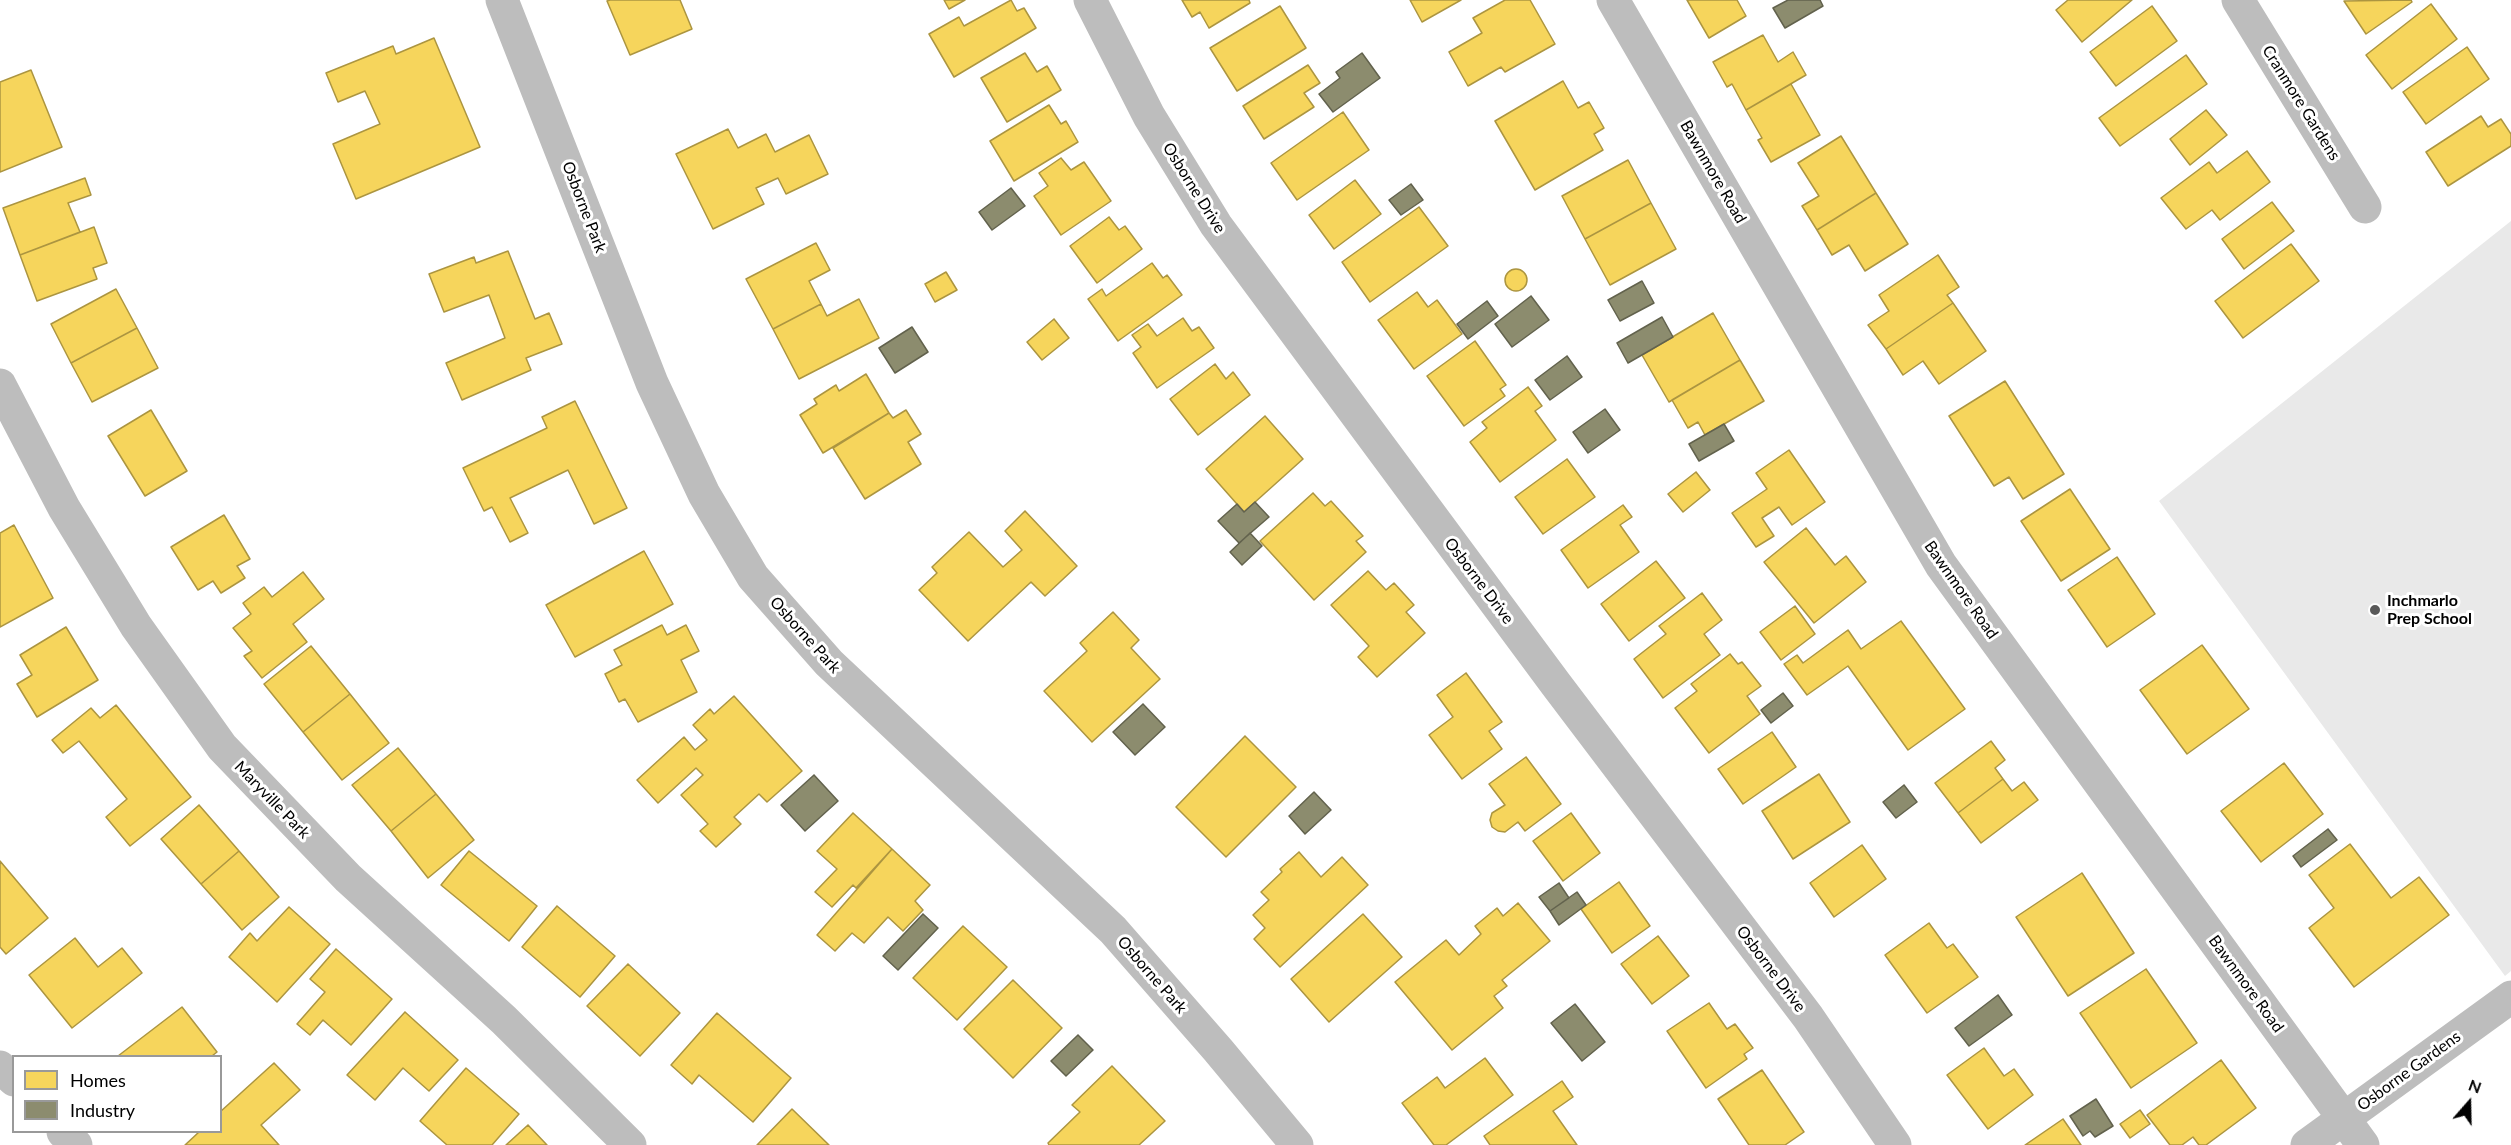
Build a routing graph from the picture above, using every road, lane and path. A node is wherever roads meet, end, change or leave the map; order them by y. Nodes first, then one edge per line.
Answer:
1 (502, 0) edge
2 (1090, 0) edge
3 (1613, 0) edge
4 (2238, 0) edge
5 (2365, 207) dead end
6 (0, 385) edge
7 (2511, 997) edge
8 (0, 1067) edge
9 (12, 1078) edge
10 (2344, 1119) junction
11 (65, 1133) edge
12 (76, 1145) edge
13 (630, 1145) edge
14 (1297, 1145) edge
15 (1895, 1145) edge
16 (2307, 1145) edge
17 (2363, 1145) edge

1 - 14 street, Osborne Park
2 - 15 street, Osborne Drive
3 - 10 street, Bawnmore Road
4 - 5 street, Cranmore Gardens
6 - 13 street, Maryville Park
7 - 10 street, Osborne Gardens
8 - 9 street
10 - 16 street, Osborne Gardens
10 - 17 street, Bawnmore Road
11 - 12 street

